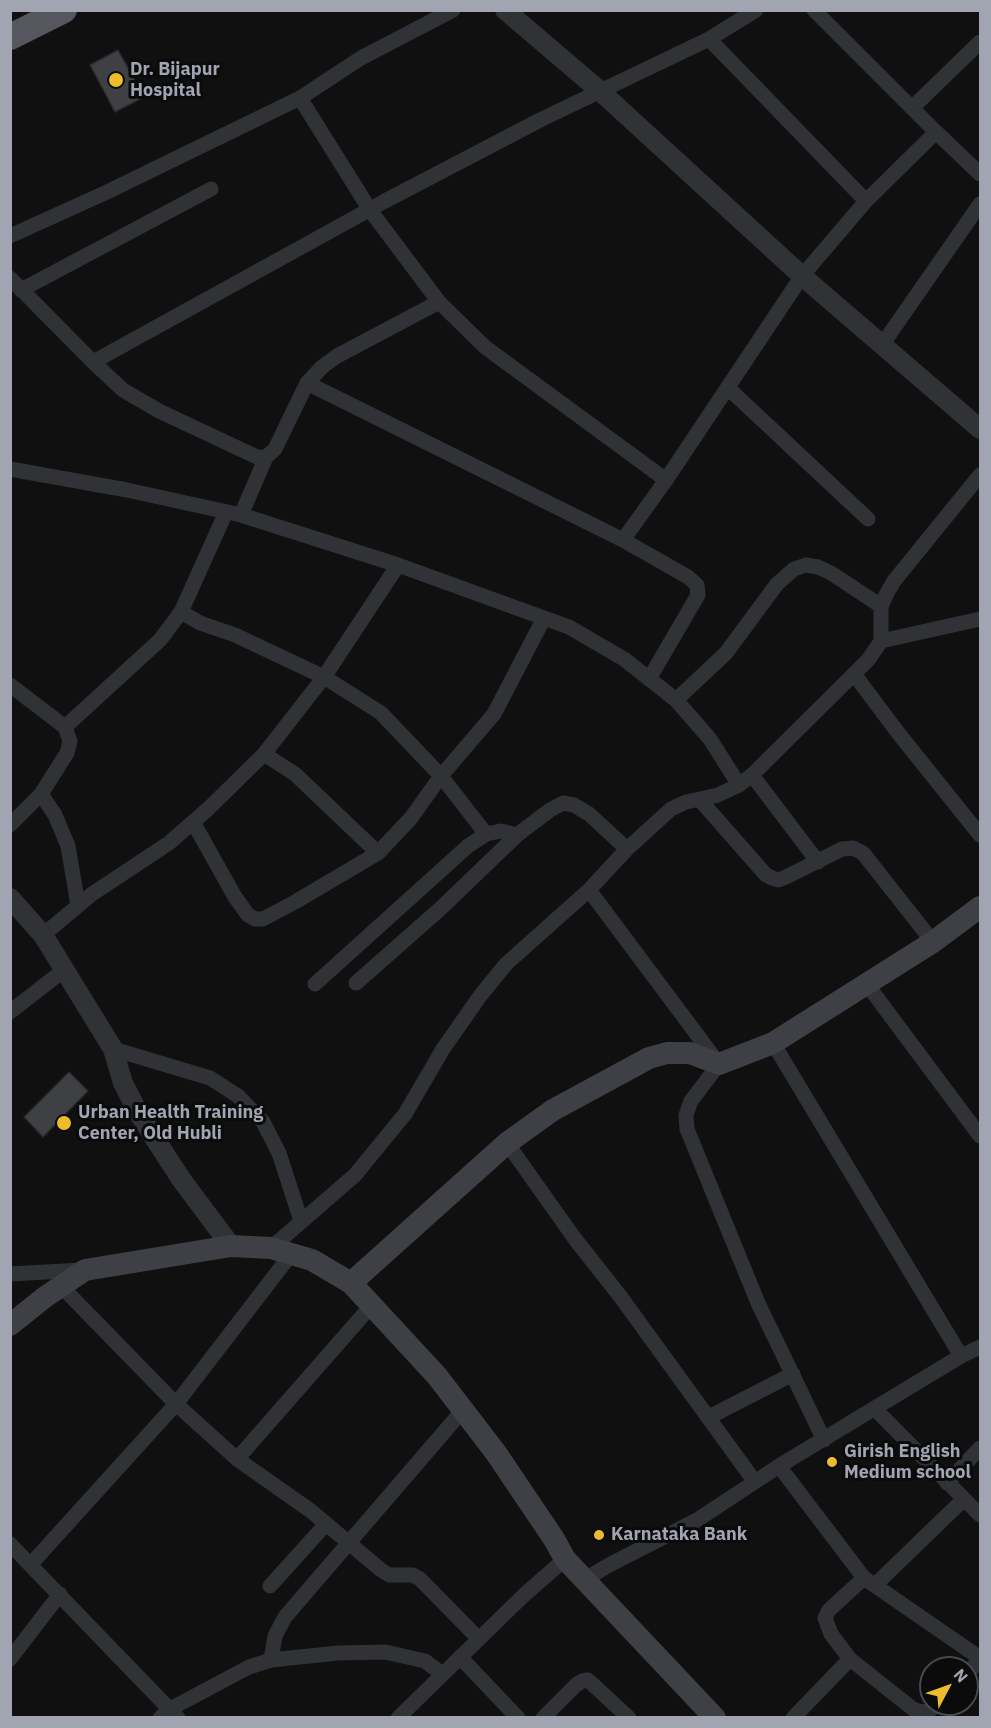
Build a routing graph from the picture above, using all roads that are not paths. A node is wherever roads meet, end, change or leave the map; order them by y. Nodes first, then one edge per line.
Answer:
1 (64, 10) edge
2 (453, 10) edge
3 (505, 10) edge
4 (756, 10) edge
5 (814, 10) edge
6 (10, 37) edge
7 (709, 39) junction
8 (981, 42) edge
9 (600, 91) junction
10 (300, 98) junction
11 (912, 108) junction
12 (936, 132) junction
13 (981, 174) edge
14 (210, 189) dead end
15 (866, 201) junction
16 (981, 204) edge
17 (370, 210) junction
18 (10, 236) edge
19 (802, 276) junction
20 (16, 284) edge
21 (439, 302) junction
22 (882, 345) junction
23 (93, 362) junction
24 (308, 383) junction
25 (728, 388) junction
26 (981, 429) edge
27 (266, 457) junction
28 (10, 469) edge
29 (981, 475) edge
30 (666, 480) junction
31 (233, 514) junction
32 (868, 519) dead end
33 (623, 540) junction
34 (398, 565) junction
35 (881, 606) junction
36 (181, 612) junction
37 (544, 618) junction
38 (981, 619) edge
39 (881, 641) junction
40 (854, 674) junction
41 (324, 677) junction
42 (649, 679) junction
43 (10, 685) edge
44 (676, 700) junction
45 (65, 727) junction
46 (264, 754) junction
47 (752, 775) junction
48 (441, 776) junction
49 (739, 785) junction
50 (42, 794) junction
51 (700, 800) junction
52 (193, 822) junction
53 (10, 825) edge
54 (486, 834) junction
55 (517, 835) junction
56 (981, 835) edge
57 (627, 849) junction
58 (378, 853) junction
59 (818, 862) junction
60 (589, 890) junction
61 (10, 898) edge
62 (78, 905) junction
63 (981, 907) edge
64 (43, 935) junction
65 (933, 942) junction
66 (64, 970) junction
67 (356, 983) dead end
68 (866, 983) junction
69 (315, 984) dead end
70 (12, 1009) edge
71 (773, 1043) junction
72 (113, 1049) junction
73 (719, 1064) junction
74 (981, 1136) edge
75 (507, 1143) junction
76 (301, 1221) junction
77 (231, 1246) junction
78 (281, 1250) junction
79 (85, 1270) junction
80 (10, 1274) edge
81 (351, 1284) junction
82 (62, 1286) junction
83 (371, 1306) junction
84 (10, 1325) edge
85 (981, 1347) edge
86 (961, 1356) junction
87 (793, 1374) junction
88 (176, 1404) junction
89 (875, 1409) junction
90 (463, 1410) junction
91 (709, 1417) junction
92 (824, 1440) junction
93 (981, 1448) edge
94 (237, 1459) junction
95 (779, 1466) junction
96 (755, 1482) junction
97 (947, 1483) junction
98 (964, 1500) junction
99 (981, 1515) edge
100 (326, 1524) junction
101 (348, 1542) junction
102 (10, 1544) edge
103 (565, 1559) junction
104 (31, 1564) junction
105 (584, 1580) junction
106 (870, 1582) junction
107 (270, 1586) dead end
108 (60, 1594) junction
109 (479, 1639) junction
110 (460, 1657) junction
111 (10, 1659) edge
112 (850, 1659) junction
113 (981, 1659) edge
114 (271, 1660) junction
115 (442, 1674) junction
116 (919, 1712) edge
117 (408, 1714) edge
118 (170, 1715) edge
119 (518, 1718) edge
120 (543, 1718) edge
121 (629, 1718) edge
122 (715, 1718) edge
123 (792, 1718) edge

1 - 6 highway
2 - 10 street
3 - 9 street
4 - 7 street
5 - 11 street
7 - 9 street
7 - 15 street
8 - 11 street
9 - 17 street
9 - 19 street
10 - 17 street
10 - 18 street
11 - 12 street
12 - 13 street
12 - 15 street
14 - 20 street
15 - 19 street
16 - 22 street
17 - 21 street
17 - 23 street
19 - 22 street
19 - 25 street
20 - 23 street
21 - 24 street
21 - 30 street
22 - 26 street
23 - 27 street
24 - 27 street
24 - 33 street
25 - 30 street
25 - 32 street
27 - 31 street
28 - 31 street
29 - 35 street
30 - 33 street
31 - 34 street
31 - 36 street
33 - 42 street
34 - 37 street
34 - 41 street
35 - 39 street
35 - 44 street
36 - 41 street
36 - 45 street
37 - 42 street
37 - 48 street
38 - 39 street
39 - 40 street
40 - 47 street
40 - 56 street
41 - 46 street
41 - 48 street
42 - 44 street
43 - 45 street
44 - 49 street
45 - 50 street
46 - 52 street
46 - 58 street
47 - 49 street
47 - 59 street
48 - 54 street
48 - 58 street
49 - 51 street
50 - 53 street
50 - 62 street
51 - 57 street
51 - 59 street
52 - 58 street
52 - 62 street
54 - 55 street
54 - 69 street
55 - 57 street
55 - 67 street
57 - 60 street
59 - 65 street
60 - 73 street
60 - 76 street
61 - 64 street
62 - 64 street
63 - 65 main road
64 - 66 street
65 - 68 main road
66 - 70 street
66 - 72 street
68 - 71 main road
68 - 74 street
71 - 73 main road
71 - 86 street
72 - 76 street
72 - 77 street
73 - 75 main road
73 - 87 street
75 - 81 main road
75 - 91 street
76 - 78 street
77 - 78 main road
77 - 79 main road
78 - 81 main road
78 - 88 street
79 - 80 street
79 - 82 main road
81 - 83 main road
82 - 84 main road
82 - 88 street
83 - 90 main road
83 - 94 street
85 - 86 street
86 - 89 street
87 - 91 street
87 - 92 street
88 - 94 street
88 - 104 street
89 - 92 street
89 - 97 street
90 - 101 street
90 - 103 main road
91 - 96 street
92 - 95 street
93 - 97 street
94 - 100 street
95 - 96 street
95 - 106 street
96 - 105 street
97 - 98 street
98 - 99 street
98 - 106 street
100 - 101 street
100 - 107 street
101 - 109 street
101 - 114 street
102 - 104 street
103 - 105 main road
103 - 109 street
104 - 108 street
105 - 122 main road
106 - 112 street
106 - 113 street
108 - 111 street
108 - 118 street
109 - 110 street
110 - 115 street
110 - 119 street
112 - 116 street
112 - 123 street
114 - 115 street
114 - 118 street
115 - 117 street
120 - 121 street

